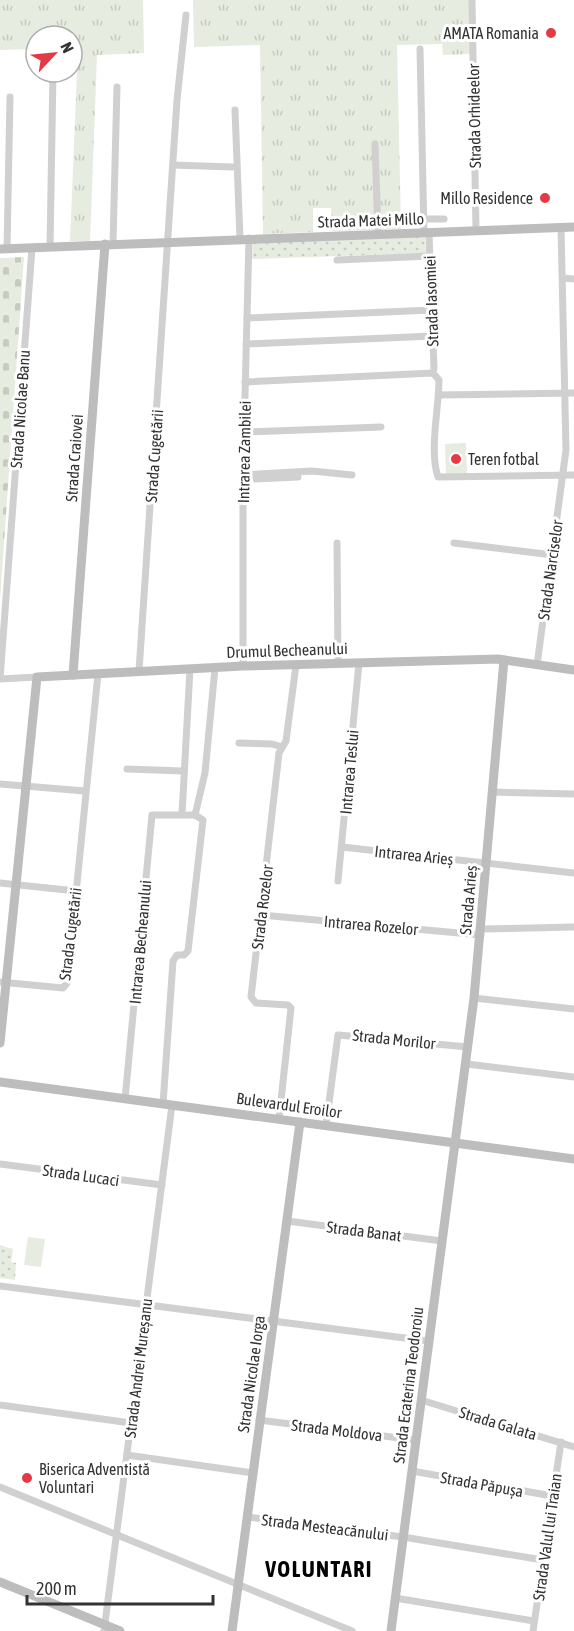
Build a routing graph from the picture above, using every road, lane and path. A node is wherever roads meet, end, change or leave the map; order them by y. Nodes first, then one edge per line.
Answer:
1 (472, 0) edge
2 (186, 15) dead end
3 (420, 49) dead end
4 (53, 84) edge
5 (117, 87) dead end
6 (10, 97) dead end
7 (235, 110) dead end
8 (375, 144) dead end
9 (173, 165) junction
10 (232, 167) dead end
11 (423, 219) junction
12 (444, 219) dead end
13 (561, 227) junction
14 (574, 227) edge
15 (476, 231) junction
16 (426, 233) junction
17 (378, 235) junction
18 (244, 239) junction
19 (169, 241) junction
20 (109, 244) junction
21 (50, 247) junction
22 (32, 248) junction
23 (3, 249) edge
24 (430, 256) junction
25 (337, 260) dead end
26 (562, 278) junction
27 (574, 279) edge
28 (432, 310) junction
29 (247, 318) junction
30 (433, 336) junction
31 (564, 338) junction
32 (574, 338) edge
33 (246, 344) junction
34 (434, 371) junction
35 (245, 382) junction
36 (565, 393) junction
37 (574, 393) edge
38 (439, 395) junction
39 (381, 427) dead end
40 (244, 432) junction
41 (352, 475) dead end
42 (563, 475) junction
43 (574, 475) edge
44 (243, 477) junction
45 (298, 477) dead end
46 (337, 543) dead end
47 (454, 543) dead end
48 (553, 555) junction
49 (504, 660) junction
50 (338, 663) junction
51 (359, 663) junction
52 (296, 665) junction
53 (537, 665) junction
54 (243, 666) junction
55 (215, 668) junction
56 (190, 669) junction
57 (574, 670) edge
58 (139, 671) junction
59 (98, 674) junction
60 (73, 675) junction
61 (37, 677) junction
62 (0, 679) edge
63 (239, 744) dead end
64 (282, 747) junction
65 (127, 769) dead end
66 (183, 771) junction
67 (0, 784) edge
68 (26, 786) junction
69 (85, 791) junction
70 (492, 792) junction
71 (574, 794) edge
72 (182, 814) junction
73 (195, 815) junction
74 (342, 847) junction
75 (487, 862) junction
76 (574, 873) edge
77 (338, 881) dead end
78 (0, 883) edge
79 (16, 885) junction
80 (75, 891) junction
81 (261, 915) junction
82 (574, 927) edge
83 (481, 932) junction
84 (3, 983) edge
85 (474, 998) junction
86 (574, 1009) edge
87 (0, 1042) edge
88 (468, 1047) junction
89 (466, 1064) junction
90 (574, 1077) edge
91 (0, 1082) edge
92 (125, 1098) junction
93 (167, 1104) junction
94 (279, 1119) junction
95 (300, 1122) junction
96 (326, 1125) junction
97 (456, 1143) junction
98 (574, 1158) edge
99 (0, 1164) edge
100 (162, 1185) junction
101 (287, 1221) junction
102 (442, 1241) junction
103 (0, 1286) edge
104 (146, 1306) junction
105 (273, 1322) junction
106 (428, 1341) junction
107 (421, 1400) junction
108 (0, 1405) edge
109 (259, 1420) junction
110 (131, 1423) junction
111 (415, 1440) junction
112 (561, 1442) junction
113 (574, 1447) edge
114 (127, 1455) junction
115 (412, 1471) junction
116 (252, 1473) junction
117 (0, 1487) edge
118 (552, 1496) junction
119 (248, 1517) junction
120 (117, 1534) junction
121 (403, 1537) junction
122 (543, 1560) junction
123 (0, 1582) edge
124 (238, 1584) junction
125 (395, 1598) junction
126 (534, 1621) junction
127 (104, 1628) edge
128 (120, 1631) edge
129 (232, 1631) edge
130 (352, 1631) edge
131 (391, 1631) edge
132 (533, 1631) edge

1 - 15 street, Strada Orhideelor
2 - 9 street
3 - 11 street, Strada Iasomiei
4 - 21 street
5 - 20 street
6 - 23 street
7 - 18 street, Intrarea Zambilei
8 - 17 street
9 - 10 street
9 - 19 street
11 - 12 street
11 - 16 street, Strada Iasomiei
13 - 14 street, Strada Matei Millo
13 - 15 street, Strada Matei Millo
13 - 26 street, Strada Narciselor
15 - 16 street, Strada Matei Millo
16 - 17 street, Strada Matei Millo
16 - 24 street, Strada Iasomiei
17 - 18 street, Strada Matei Millo
18 - 19 street, Strada Matei Millo
18 - 29 street, Intrarea Zambilei
19 - 20 street, Strada Matei Millo
19 - 58 street, Strada Cugetării
20 - 21 street, Strada Matei Millo
20 - 60 street, Strada Craiovei
21 - 22 street, Strada Matei Millo
22 - 23 street, Strada Matei Millo
22 - 62 street, Strada Nicolae Banu
24 - 25 street
24 - 28 street, Strada Iasomiei
26 - 27 street
26 - 31 street, Strada Narciselor
28 - 29 street
28 - 30 street, Strada Iasomiei
29 - 33 street, Intrarea Zambilei
30 - 33 street
30 - 34 street, Strada Iasomiei
31 - 32 street
31 - 36 street, Strada Narciselor
33 - 35 street, Intrarea Zambilei
34 - 35 street
34 - 38 street, Strada Iasomiei
35 - 40 street, Intrarea Zambilei
36 - 37 street
36 - 38 street
36 - 42 street, Strada Narciselor
38 - 42 street, Strada Iasomiei
39 - 40 street
40 - 44 street, Intrarea Zambilei
41 - 44 street
42 - 43 street
42 - 48 street, Strada Narciselor
44 - 45 street
44 - 54 street, Intrarea Zambilei
46 - 50 street
47 - 48 street
48 - 53 street, Strada Narciselor
49 - 51 street, Drumul Becheanului
49 - 53 street, Drumul Becheanului
49 - 70 street, Strada Arieș
50 - 51 street, Drumul Becheanului
50 - 52 street, Drumul Becheanului
51 - 74 street, Intrarea Teslui
52 - 54 street, Drumul Becheanului
52 - 64 street, Strada Rozelor
53 - 57 street, Drumul Becheanului
54 - 55 street, Drumul Becheanului
55 - 56 street, Drumul Becheanului
55 - 73 street
56 - 58 street, Drumul Becheanului
56 - 66 street
58 - 59 street, Drumul Becheanului
59 - 60 street, Drumul Becheanului
59 - 69 street, Strada Cugetării
60 - 61 street, Drumul Becheanului
61 - 62 street, Drumul Becheanului
61 - 68 street
63 - 64 street
64 - 81 street, Strada Rozelor
65 - 66 street
66 - 72 street
67 - 68 street
68 - 69 street
68 - 79 street
69 - 80 street, Strada Cugetării
70 - 71 street
70 - 75 street, Strada Arieș
72 - 73 street, Intrarea Becheanului
72 - 92 street, Intrarea Becheanului
73 - 93 street, Strada Andrei Mureșanu
74 - 75 street, Intrarea Arieș
74 - 77 street, Intrarea Teslui
75 - 76 street, Intrarea Arieș
75 - 83 street, Strada Arieș
78 - 79 street
79 - 80 street
79 - 84 street
80 - 84 street, Strada Cugetării
81 - 83 street, Intrarea Rozelor
81 - 94 street, Strada Rozelor
82 - 83 street, Intrarea Rozelor
83 - 85 street, Strada Arieș
84 - 87 street
85 - 86 street
85 - 88 street, Strada Arieș
88 - 89 street, Strada Arieș
88 - 96 street, Strada Morilor
89 - 90 street
89 - 97 street, Strada Arieș
91 - 92 street, Bulevardul Eroilor
92 - 93 street, Bulevardul Eroilor
93 - 94 street, Bulevardul Eroilor
93 - 100 street, Strada Andrei Mureșanu
94 - 95 street, Bulevardul Eroilor
95 - 96 street, Bulevardul Eroilor
95 - 101 street, Strada Nicolae Iorga
96 - 97 street, Bulevardul Eroilor
97 - 98 street, Bulevardul Eroilor
97 - 102 street, Strada Ecaterina Teodoroiu
99 - 100 street, Strada Lucaci
100 - 104 street, Strada Andrei Mureșanu
101 - 102 street, Strada Banat
101 - 105 street, Strada Nicolae Iorga
102 - 106 street, Strada Ecaterina Teodoroiu
103 - 104 street
104 - 105 street
104 - 110 street, Strada Andrei Mureșanu
105 - 106 street
105 - 109 street, Strada Nicolae Iorga
106 - 107 street, Strada Ecaterina Teodoroiu
107 - 111 street, Strada Ecaterina Teodoroiu
107 - 112 street, Strada Galata
108 - 110 street
109 - 111 street, Strada Moldova
109 - 116 street, Strada Nicolae Iorga
110 - 114 street, Strada Andrei Mureșanu
111 - 115 street, Strada Ecaterina Teodoroiu
112 - 113 street, Strada Galata
112 - 118 street, Strada Valul lui Traian
114 - 116 street
114 - 120 street, Strada Andrei Mureșanu
115 - 118 street, Strada Păpușa
115 - 121 street, Strada Ecaterina Teodoroiu
116 - 119 street, Strada Nicolae Iorga
117 - 120 street
118 - 122 street, Strada Valul lui Traian
119 - 121 street, Strada Mesteacănului
119 - 124 street, Strada Nicolae Iorga
120 - 124 street
120 - 127 street, Strada Andrei Mureșanu
121 - 122 street, Strada Mesteacănului
121 - 125 street, Strada Ecaterina Teodoroiu
122 - 126 street, Strada Valul lui Traian
123 - 127 street
124 - 129 street, Strada Nicolae Iorga
124 - 130 street
125 - 126 street
125 - 131 street, Strada Ecaterina Teodoroiu
126 - 132 street, Strada Valul lui Traian
127 - 128 street

